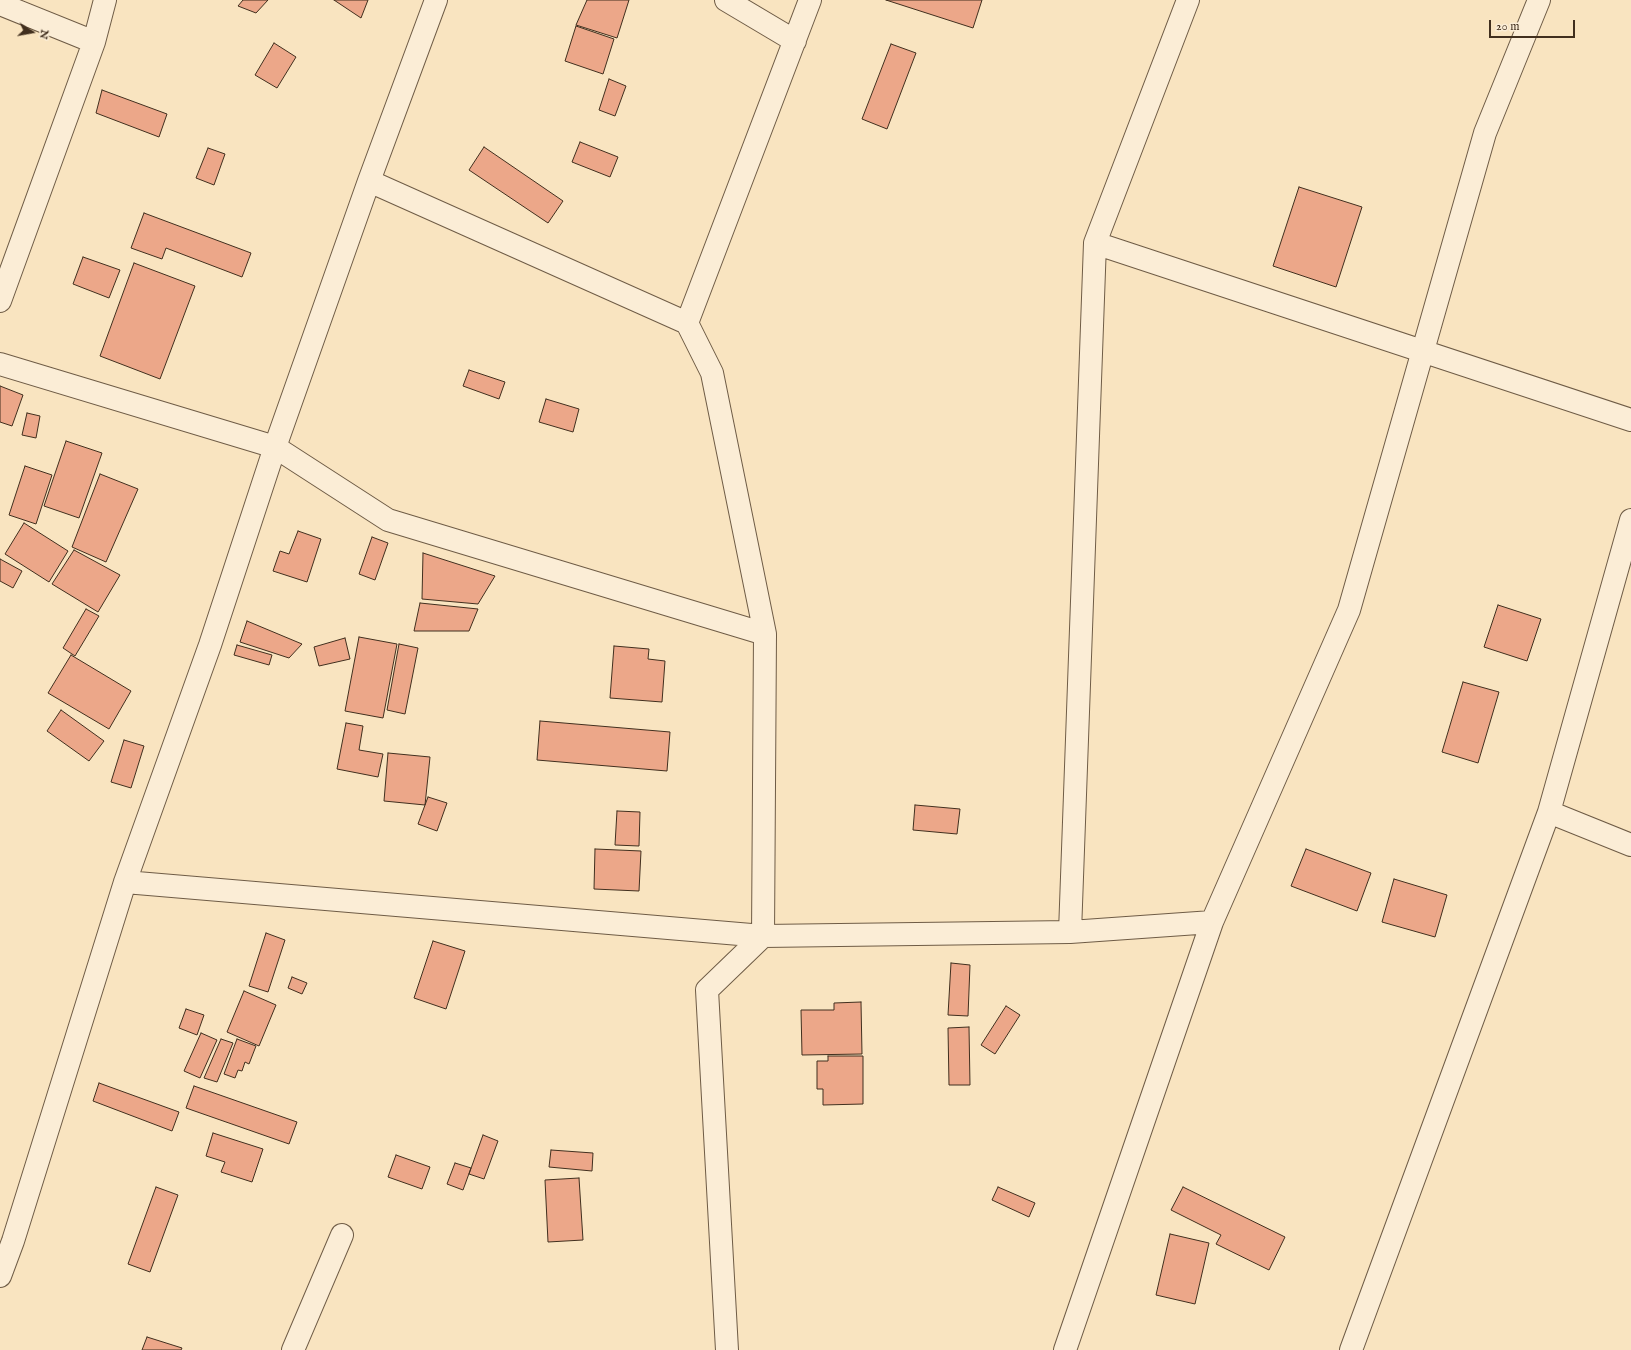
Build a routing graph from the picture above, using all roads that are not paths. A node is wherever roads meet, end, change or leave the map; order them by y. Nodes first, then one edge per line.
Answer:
1 (105, 0) edge
2 (436, 0) edge
3 (726, 0) edge
4 (810, 0) edge
5 (1188, 0) edge
6 (1539, 0) edge
7 (0, 4) edge
8 (794, 41) junction
9 (94, 42) junction
10 (369, 181) junction
11 (1095, 243) junction
12 (0, 301) edge
13 (687, 322) junction
14 (1422, 350) junction
15 (0, 364) edge
16 (1631, 420) edge
17 (275, 446) junction
18 (1631, 520) edge
19 (765, 634) junction
20 (1549, 812) junction
21 (1631, 845) edge
22 (125, 882) junction
23 (1212, 922) junction
24 (1070, 932) junction
25 (763, 936) junction
26 (342, 1235) dead end
27 (7, 1237) edge
28 (0, 1276) edge
29 (292, 1350) edge
30 (727, 1350) edge
31 (1065, 1350) edge
32 (1351, 1350) edge

1 - 9 street
2 - 10 street
3 - 8 street
4 - 8 street
5 - 11 street
6 - 14 street
7 - 9 street
8 - 13 street
9 - 12 street
10 - 13 street
10 - 17 street
11 - 14 street
11 - 24 street
13 - 19 street
14 - 16 street
14 - 23 street
15 - 17 street
17 - 19 street
17 - 22 street
18 - 20 street
19 - 25 street
20 - 21 street
20 - 32 street
22 - 25 street
22 - 27 street
23 - 24 street
23 - 31 street
24 - 25 street
25 - 30 street
26 - 29 street
27 - 28 street

